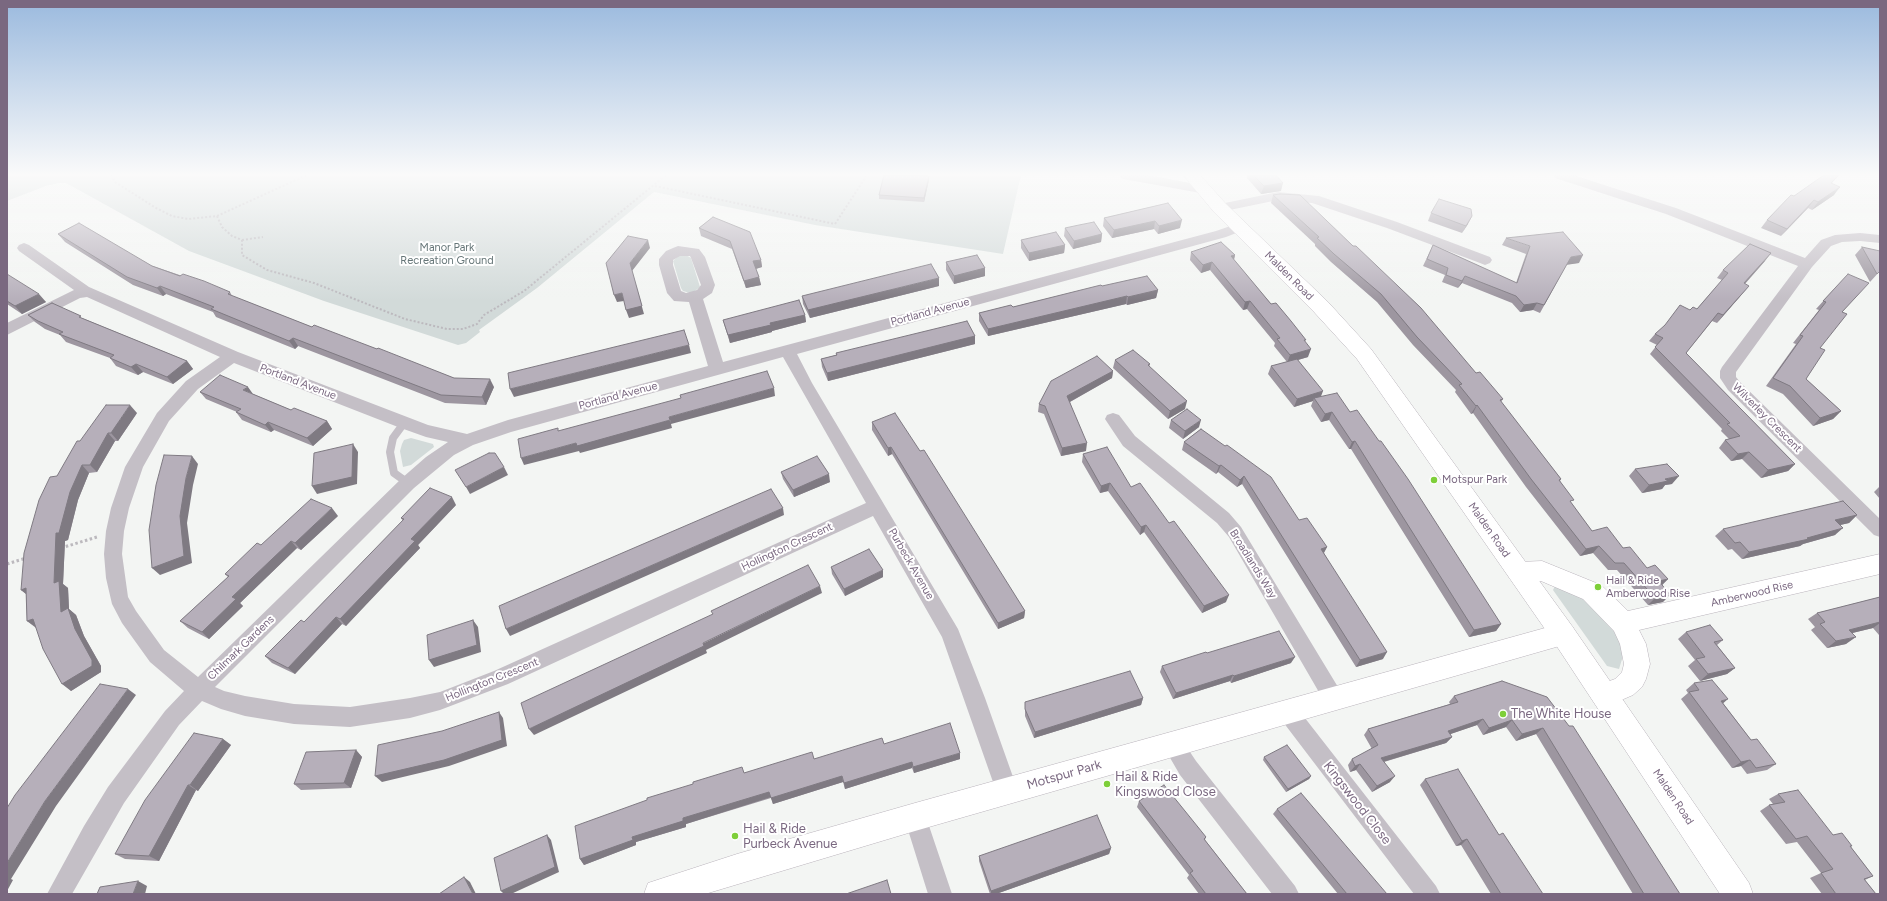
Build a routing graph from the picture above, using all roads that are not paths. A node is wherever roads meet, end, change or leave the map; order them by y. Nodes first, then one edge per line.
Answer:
1 (1229, 217) edge
2 (1368, 217) edge
3 (1687, 217) edge
4 (1239, 227) junction
5 (1880, 239) edge
6 (24, 248) dead end
7 (1485, 260) dead end
8 (1807, 264) junction
9 (83, 292) junction
10 (695, 297) dead end
11 (7, 330) edge
12 (788, 350) junction
13 (232, 356) junction
14 (718, 369) junction
15 (1113, 419) dead end
16 (404, 423) junction
17 (467, 440) junction
18 (408, 483) junction
19 (877, 506) junction
20 (1880, 530) edge
21 (1880, 564) edge
22 (1519, 572) junction
23 (1624, 623) junction
24 (1563, 634) junction
25 (199, 689) junction
26 (1605, 695) junction
27 (1334, 699) junction
28 (1287, 711) junction
29 (1173, 744) junction
30 (1007, 791) junction
31 (915, 817) junction
32 (59, 894) edge
33 (659, 894) edge
34 (940, 894) edge
35 (1287, 894) edge
36 (1428, 894) edge
37 (1738, 894) edge

1 - 4 street, Malden Road
2 - 7 street
3 - 8 street
4 - 12 street, Portland Avenue
4 - 22 street, Malden Road
5 - 8 street, Wilverley Crescent
6 - 9 street, Portland Avenue
8 - 20 street, Wilverley Crescent
9 - 11 street
9 - 13 street, Portland Avenue
10 - 14 street
12 - 14 street, Portland Avenue
12 - 19 street, Purbeck Avenue
13 - 16 street, Portland Avenue
13 - 25 street, Hollington Crescent
14 - 17 street, Portland Avenue
15 - 27 street, Broadlands Way
16 - 17 street, Portland Avenue
16 - 18 lane
17 - 18 street, Chilmark Gardens
18 - 25 street, Chilmark Gardens
19 - 25 street, Hollington Crescent
19 - 30 street, Purbeck Avenue
21 - 23 street, Amberwood Rise
22 - 23 street
22 - 24 street, Malden Road
23 - 26 street
24 - 26 street, Malden Road
24 - 27 street, Motspur Park
25 - 32 street, Chilmark Gardens
26 - 37 street, Malden Road
27 - 28 street, Motspur Park
28 - 29 street, Motspur Park
28 - 36 street, Kingswood Close
29 - 30 street, Motspur Park
29 - 35 street
30 - 31 street, Motspur Park
31 - 33 street, Motspur Park
31 - 34 street

